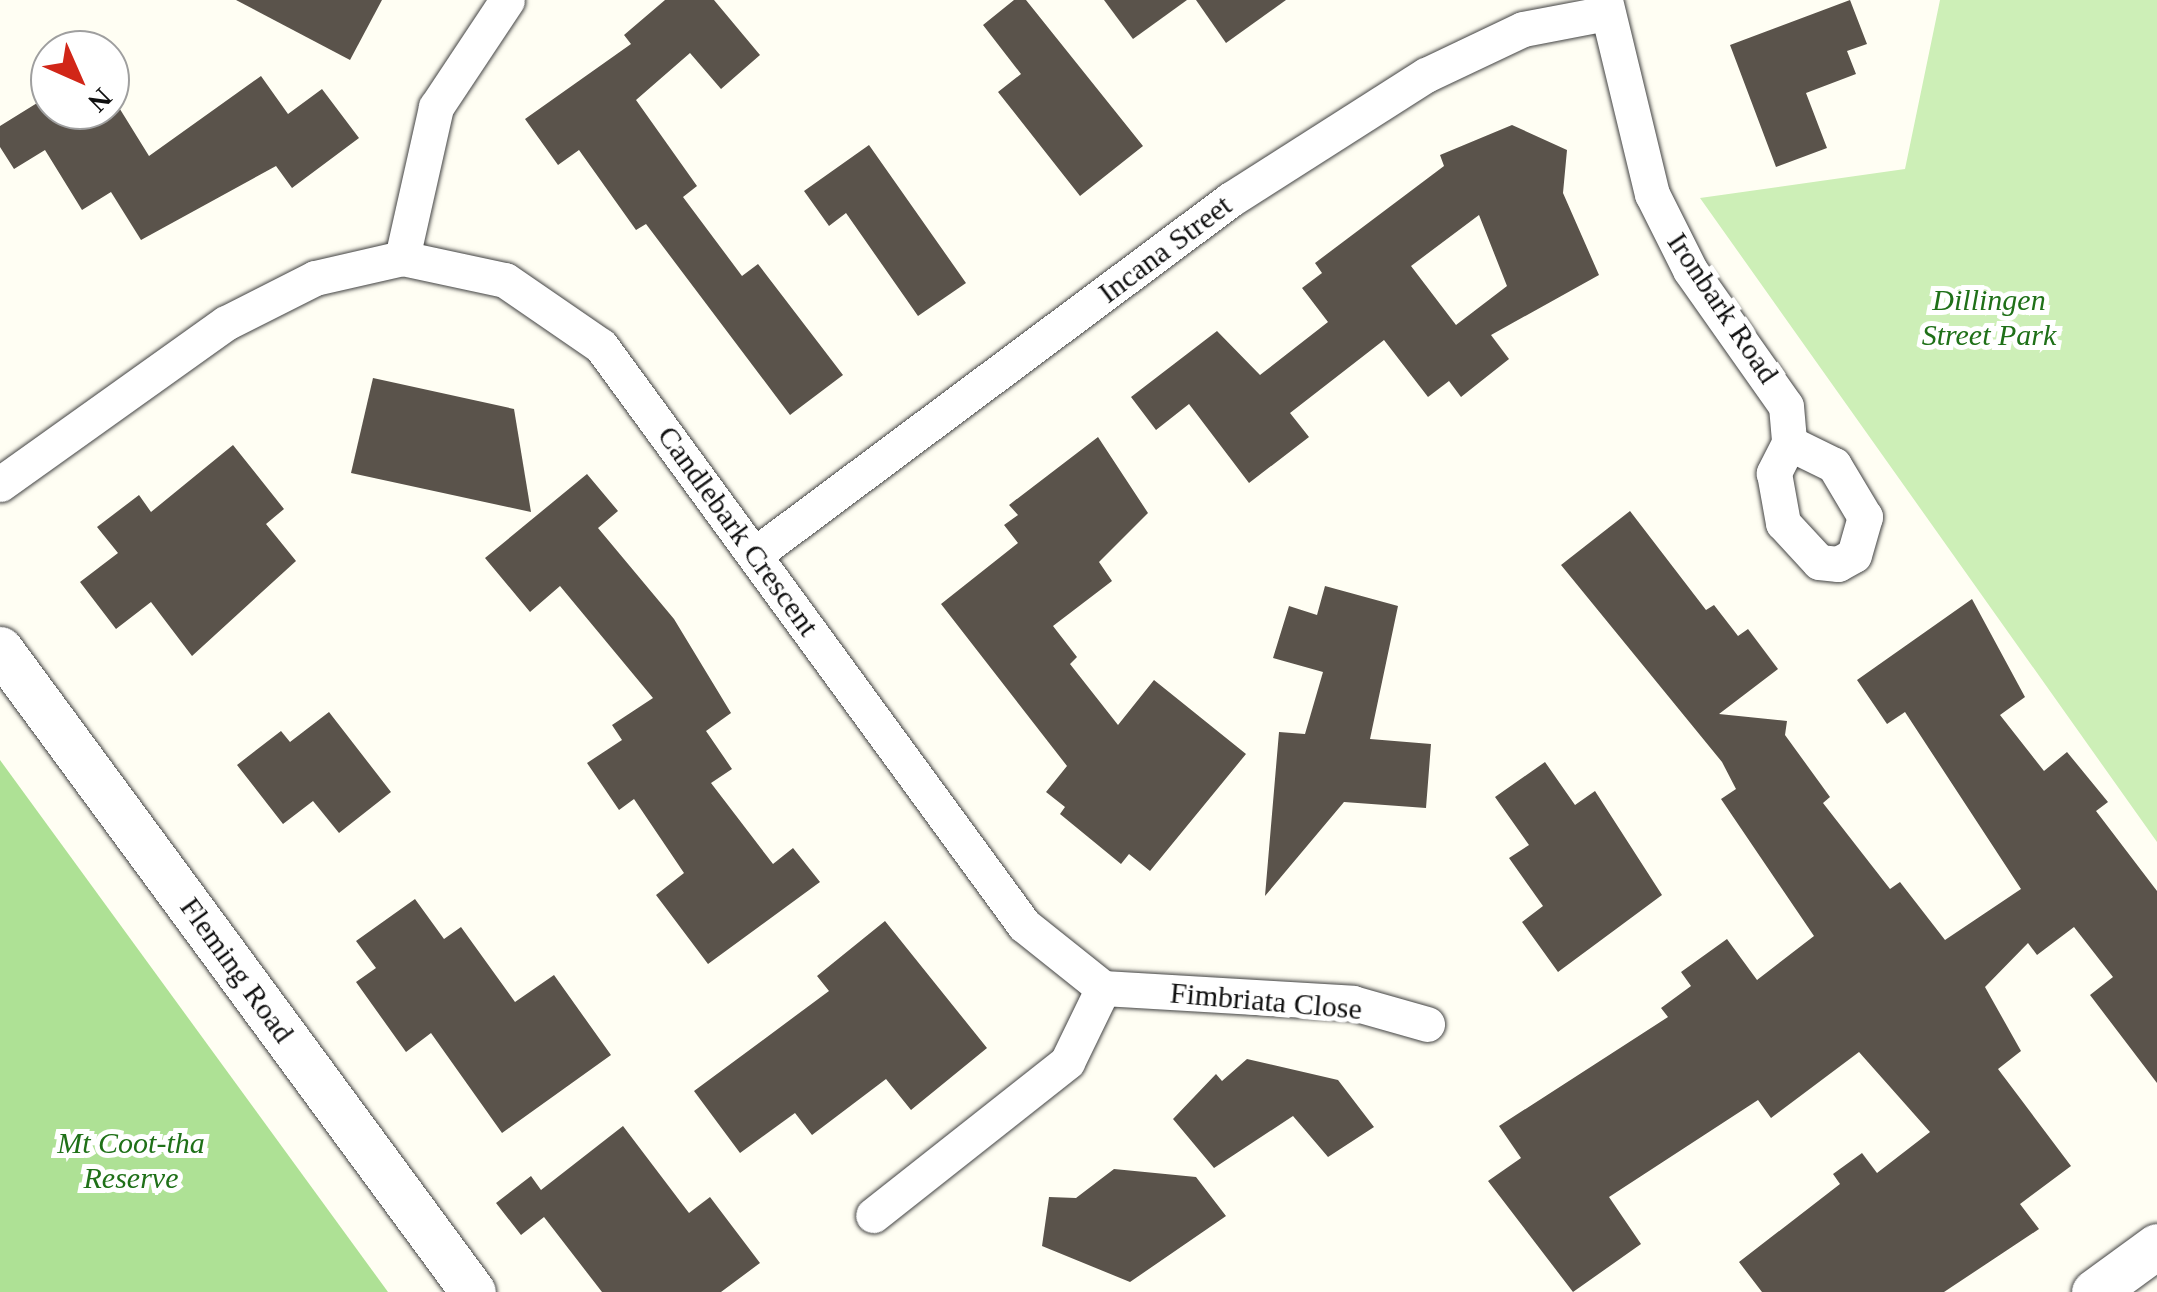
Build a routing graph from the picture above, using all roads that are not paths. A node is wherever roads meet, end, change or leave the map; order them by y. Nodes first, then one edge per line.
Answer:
1 (508, 0) edge
2 (1606, 6) edge
3 (402, 258) junction
4 (1790, 443) dead end
5 (0, 484) edge
6 (758, 552) junction
7 (0, 648) edge
8 (1103, 988) junction
9 (1427, 1024) dead end
10 (873, 1215) dead end
11 (2157, 1246) edge
12 (474, 1292) edge
13 (2094, 1292) edge

1 - 3 street
2 - 4 street, Ironbark Road
2 - 6 street, Incana Street
3 - 5 street, Candlebark Crescent
3 - 6 street, Candlebark Crescent
6 - 8 street, Candlebark Crescent
7 - 12 street, Fleming Road
8 - 9 street, Fimbriata Close
8 - 10 street
11 - 13 street

